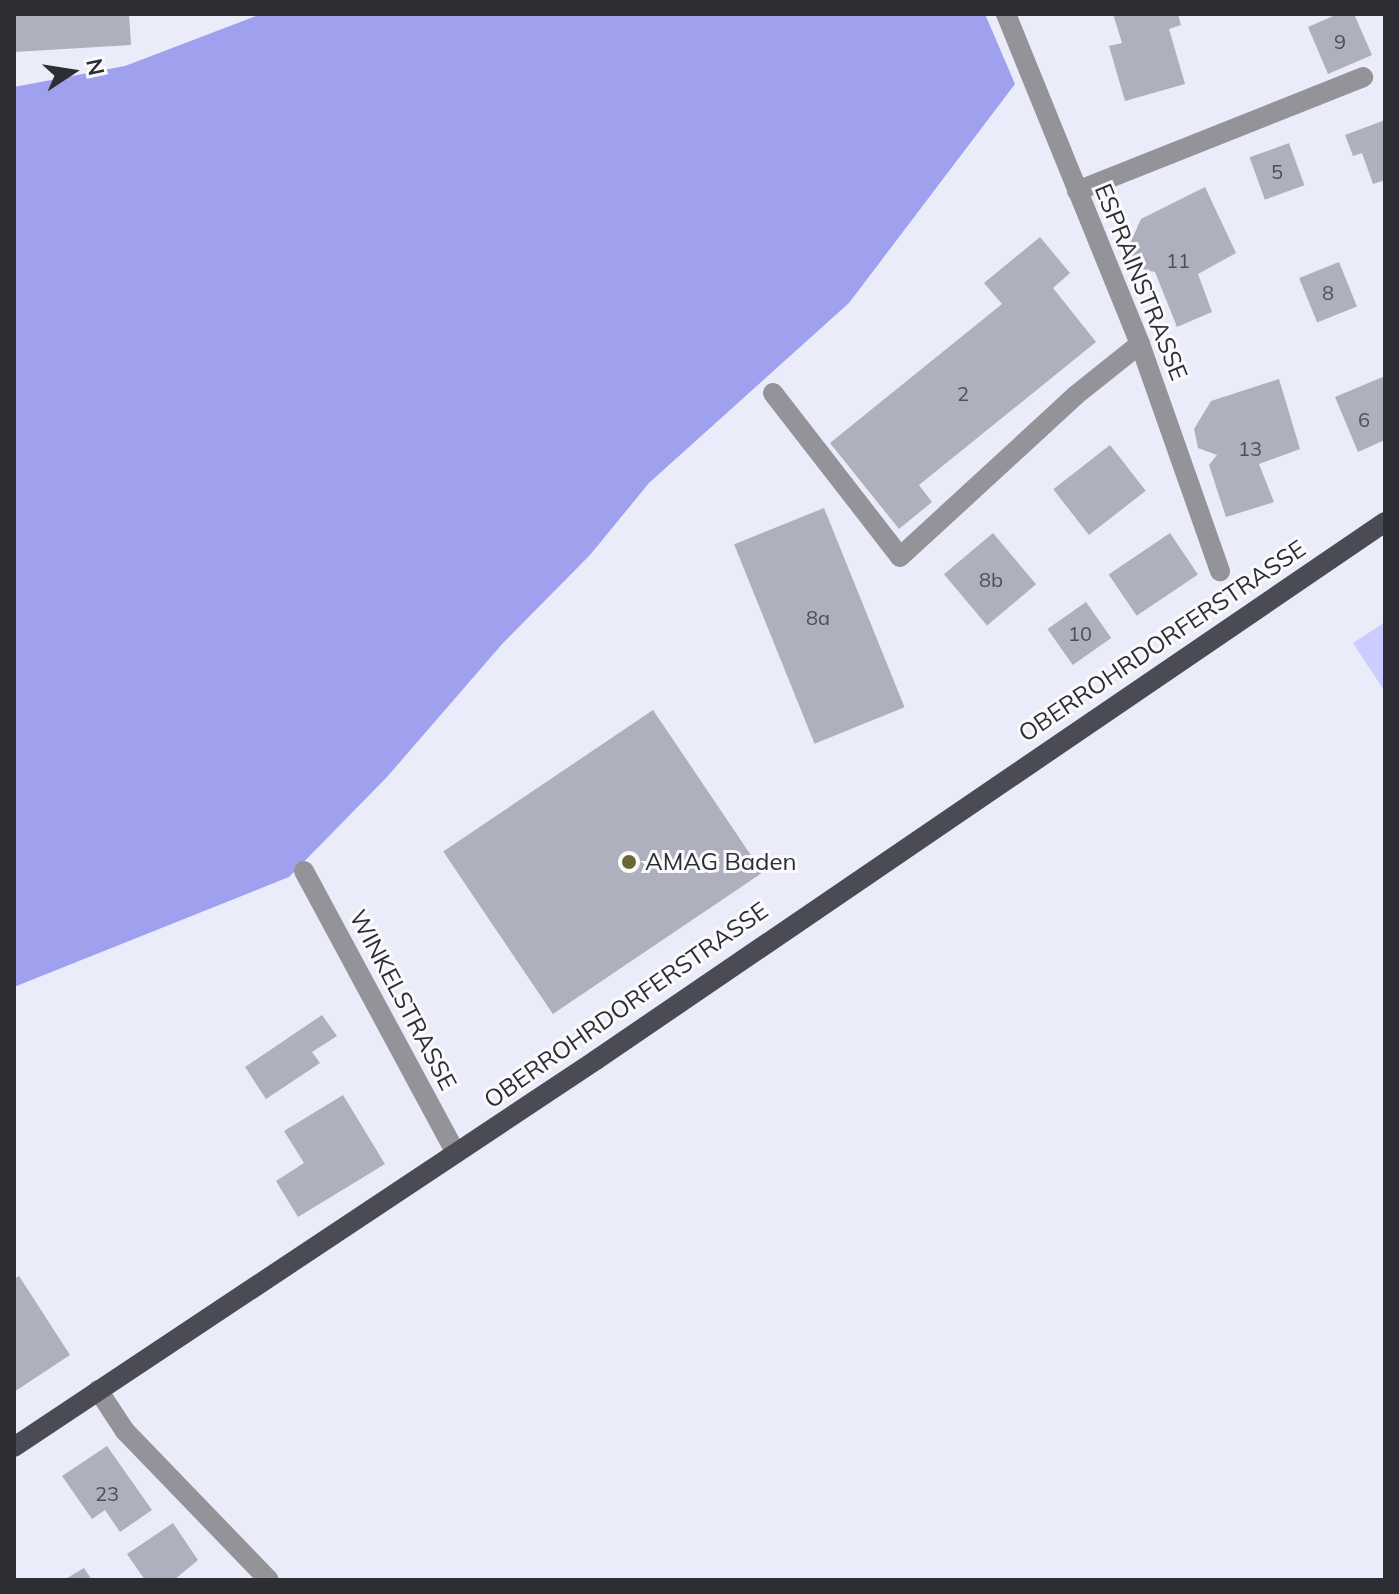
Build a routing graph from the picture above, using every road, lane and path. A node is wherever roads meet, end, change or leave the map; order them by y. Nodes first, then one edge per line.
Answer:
1 (1006, 14) edge
2 (1363, 77) dead end
3 (1077, 191) junction
4 (1140, 344) junction
5 (773, 393) dead end
6 (1385, 522) edge
7 (1220, 571) dead end
8 (304, 871) dead end
9 (456, 1153) junction
10 (98, 1390) junction
11 (14, 1447) edge
12 (266, 1579) edge

1 - 3 street, ESPRAINSTRASSE
2 - 3 street
3 - 4 street, ESPRAINSTRASSE
4 - 5 street
4 - 7 street, ESPRAINSTRASSE
6 - 9 main road, OBERROHRDORFERSTRASSE
8 - 9 street, WINKELSTRASSE
9 - 10 main road, OBERROHRDORFERSTRASSE
10 - 11 main road, OBERROHRDORFERSTRASSE
10 - 12 street

